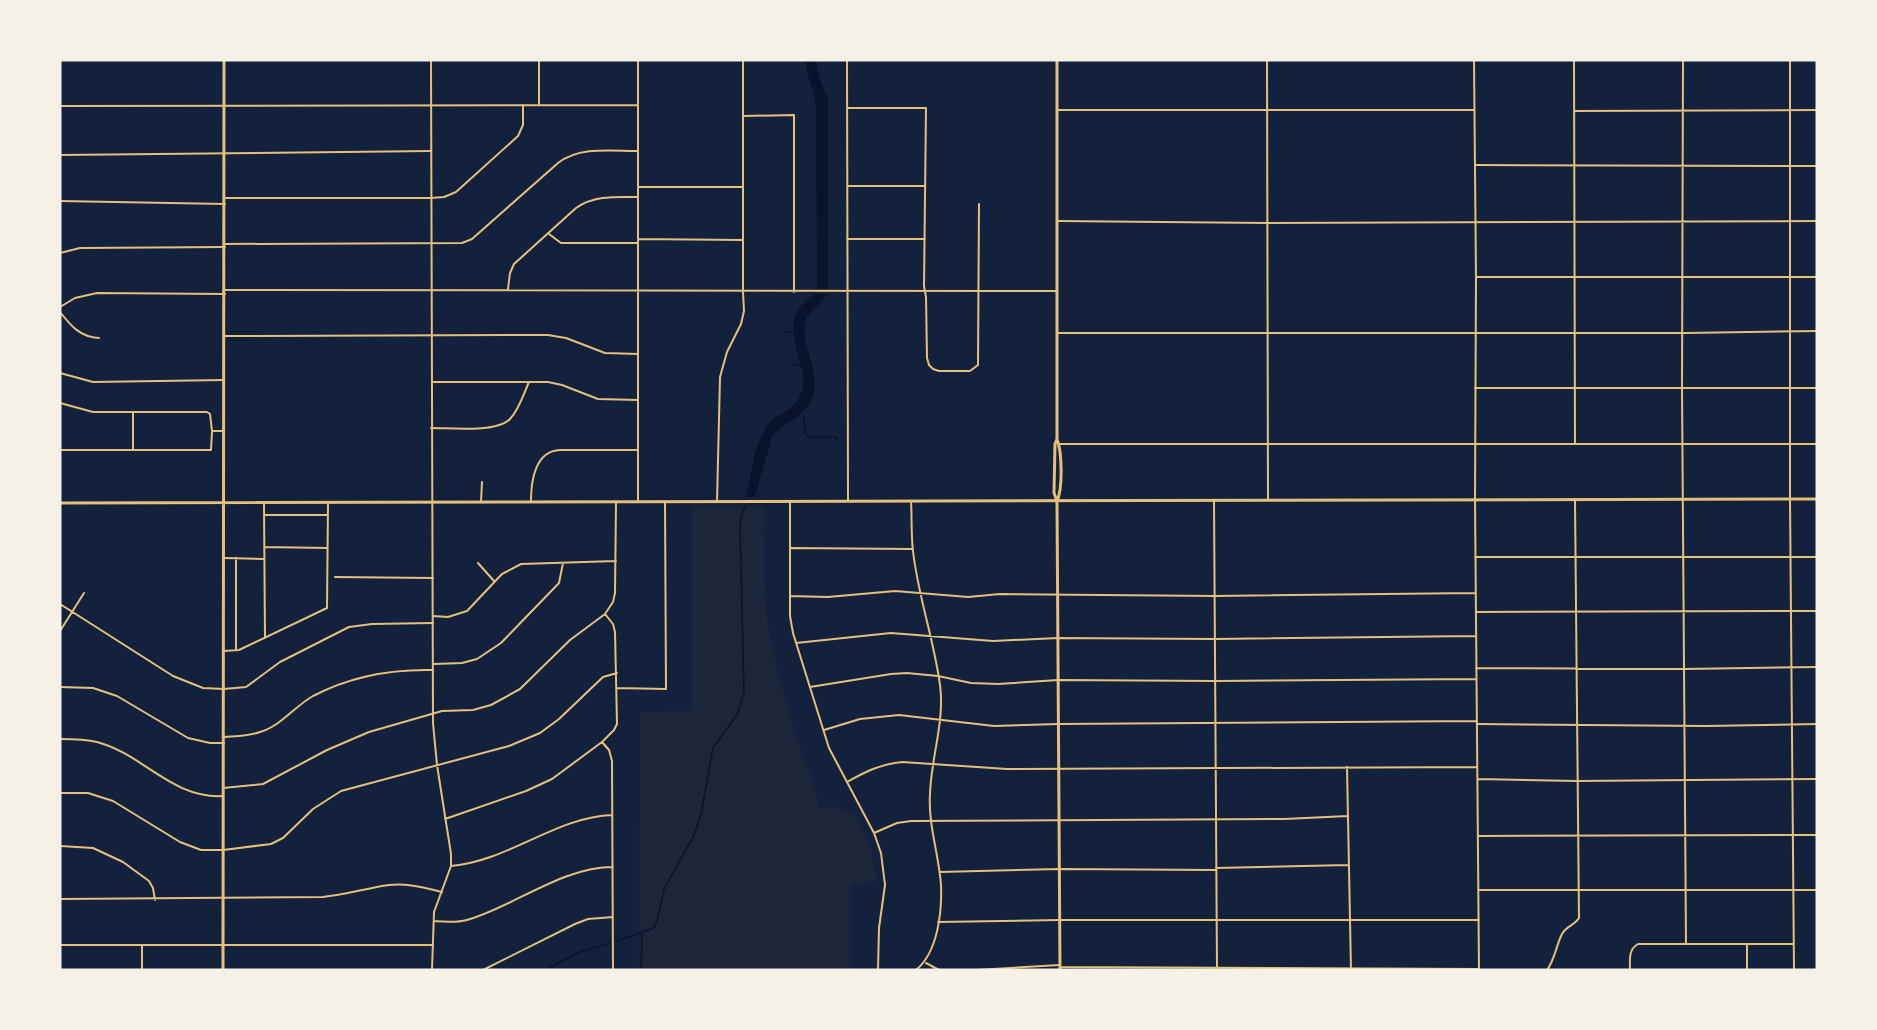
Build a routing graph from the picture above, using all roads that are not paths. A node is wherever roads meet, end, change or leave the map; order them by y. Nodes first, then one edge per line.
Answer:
1 (224, 60) edge
2 (431, 60) edge
3 (469, 60) edge
4 (539, 60) edge
5 (638, 60) edge
6 (743, 60) edge
7 (847, 60) edge
8 (1057, 60) edge
9 (1267, 60) edge
10 (1474, 60) edge
11 (1574, 60) edge
12 (1683, 60) edge
13 (1790, 60) edge
14 (523, 105) junction
15 (539, 105) junction
16 (638, 105) junction
17 (60, 106) edge
18 (224, 106) junction
19 (431, 106) junction
20 (847, 108) junction
21 (1057, 110) junction
22 (1474, 110) junction
23 (1817, 110) edge
24 (1268, 111) junction
25 (1574, 111) junction
26 (1682, 111) junction
27 (1791, 111) junction
28 (743, 116) junction
29 (431, 151) junction
30 (638, 151) junction
31 (225, 152) junction
32 (60, 154) edge
33 (1475, 165) junction
34 (1574, 165) junction
35 (1682, 166) junction
36 (1790, 166) junction
37 (1817, 166) edge
38 (848, 186) junction
39 (925, 186) junction
40 (638, 187) junction
41 (743, 187) junction
42 (638, 197) junction
43 (225, 198) junction
44 (431, 198) junction
45 (60, 201) edge
46 (225, 204) junction
47 (979, 204) dead end
48 (1057, 221) junction
49 (1475, 221) junction
50 (1817, 221) edge
51 (1575, 222) junction
52 (1682, 222) junction
53 (1791, 222) junction
54 (1267, 223) junction
55 (548, 233) junction
56 (847, 239) junction
57 (925, 239) junction
58 (742, 240) junction
59 (638, 241) junction
60 (431, 244) junction
61 (225, 245) junction
62 (60, 253) edge
63 (1476, 277) junction
64 (1575, 277) junction
65 (1791, 277) junction
66 (1817, 277) edge
67 (1682, 278) junction
68 (432, 290) junction
69 (508, 290) junction
70 (638, 291) junction
71 (794, 291) junction
72 (848, 291) junction
73 (925, 291) junction
74 (978, 291) junction
75 (1057, 291) junction
76 (225, 292) junction
77 (743, 292) junction
78 (60, 307) edge
79 (60, 312) edge
80 (1790, 331) junction
81 (1817, 331) edge
82 (1057, 333) junction
83 (1268, 333) junction
84 (1475, 333) junction
85 (1575, 333) junction
86 (1683, 333) junction
87 (225, 336) junction
88 (431, 336) junction
89 (99, 338) dead end
90 (638, 354) junction
91 (60, 373) edge
92 (224, 380) junction
93 (432, 382) junction
94 (529, 382) junction
95 (1475, 388) junction
96 (1682, 388) junction
97 (1791, 388) junction
98 (1817, 388) edge
99 (1574, 389) junction
100 (638, 400) junction
101 (60, 403) edge
102 (133, 412) junction
103 (431, 428) junction
104 (212, 431) junction
105 (224, 431) junction
106 (1057, 439) junction
107 (1059, 444) junction
108 (1268, 444) junction
109 (1475, 444) junction
110 (1575, 444) junction
111 (1683, 444) junction
112 (1791, 444) junction
113 (1817, 444) edge
114 (60, 450) edge
115 (133, 450) junction
116 (638, 450) junction
117 (482, 482) dead end
118 (1790, 499) junction
119 (1817, 499) edge
120 (1214, 500) junction
121 (1268, 500) junction
122 (1475, 500) junction
123 (1575, 500) junction
124 (1683, 500) junction
125 (790, 501) junction
126 (848, 501) junction
127 (911, 501) junction
128 (1057, 501) junction
129 (432, 502) junction
130 (481, 502) junction
131 (531, 502) junction
132 (616, 502) junction
133 (638, 502) junction
134 (664, 502) junction
135 (717, 502) junction
136 (60, 503) edge
137 (224, 503) junction
138 (264, 503) junction
139 (328, 503) junction
140 (264, 515) junction
141 (328, 515) junction
142 (264, 547) junction
143 (328, 548) junction
144 (791, 548) junction
145 (912, 549) junction
146 (1475, 557) junction
147 (1575, 557) junction
148 (1791, 557) junction
149 (1817, 557) edge
150 (224, 558) junction
151 (236, 558) junction
152 (264, 558) junction
153 (1684, 558) junction
154 (616, 561) junction
155 (478, 563) dead end
156 (563, 563) junction
157 (335, 577) dead end
158 (433, 578) junction
159 (495, 581) junction
160 (921, 592) junction
161 (84, 593) dead end
162 (1476, 593) junction
163 (1058, 595) junction
164 (790, 596) junction
165 (1215, 596) junction
166 (60, 604) edge
167 (1817, 611) edge
168 (71, 612) junction
169 (1476, 612) junction
170 (1575, 612) junction
171 (1791, 612) junction
172 (1684, 613) junction
173 (605, 614) junction
174 (433, 616) junction
175 (433, 623) junction
176 (60, 631) edge
177 (930, 636) junction
178 (1476, 636) junction
179 (1058, 638) junction
180 (265, 639) junction
181 (1215, 639) junction
182 (796, 643) junction
183 (224, 651) junction
184 (236, 651) junction
185 (434, 664) junction
186 (1792, 667) junction
187 (1817, 667) edge
188 (1476, 668) junction
189 (1576, 668) junction
190 (1684, 669) junction
191 (433, 670) junction
192 (616, 673) junction
193 (938, 676) junction
194 (1476, 679) junction
195 (1058, 680) junction
196 (1216, 681) junction
197 (60, 687) edge
198 (810, 687) junction
199 (617, 688) junction
200 (224, 689) junction
201 (433, 714) junction
202 (939, 719) junction
203 (1477, 722) junction
204 (1216, 723) junction
205 (1576, 723) junction
206 (1817, 723) edge
207 (1058, 724) junction
208 (1792, 724) junction
209 (1685, 725) junction
210 (824, 730) junction
211 (224, 737) junction
212 (60, 739) edge
213 (602, 742) junction
214 (224, 743) junction
215 (436, 765) junction
216 (933, 765) junction
217 (1347, 767) junction
218 (1477, 767) junction
219 (1058, 770) junction
220 (1216, 770) junction
221 (1478, 779) junction
222 (1817, 779) edge
223 (1577, 780) junction
224 (1684, 780) junction
225 (1793, 780) junction
226 (846, 782) junction
227 (224, 788) junction
228 (60, 793) edge
229 (224, 796) junction
230 (612, 815) junction
231 (1348, 816) junction
232 (445, 819) junction
233 (1216, 819) junction
234 (931, 820) junction
235 (1059, 820) junction
236 (874, 833) junction
237 (1577, 835) junction
238 (1686, 835) junction
239 (1794, 835) junction
240 (1817, 835) edge
241 (1477, 836) junction
242 (60, 846) edge
243 (224, 850) junction
244 (1348, 865) junction
245 (451, 866) junction
246 (613, 867) junction
247 (1059, 869) junction
248 (1216, 869) junction
249 (939, 872) junction
250 (1478, 890) junction
251 (1578, 890) junction
252 (1685, 890) junction
253 (1794, 890) junction
254 (1817, 890) edge
255 (442, 892) junction
256 (60, 899) edge
257 (223, 899) junction
258 (155, 900) junction
259 (613, 917) junction
260 (1059, 920) junction
261 (1217, 920) junction
262 (1350, 920) junction
263 (434, 921) junction
264 (1479, 921) junction
265 (938, 922) junction
266 (1686, 944) junction
267 (1747, 944) junction
268 (1793, 944) junction
269 (60, 945) edge
270 (142, 945) junction
271 (433, 945) junction
272 (223, 946) junction
273 (925, 963) junction
274 (1060, 967) edge
275 (1218, 969) edge
276 (1351, 969) edge
277 (1479, 969) edge
278 (142, 970) edge
279 (223, 970) edge
280 (432, 970) edge
281 (483, 970) edge
282 (613, 970) edge
283 (878, 970) edge
284 (916, 970) edge
285 (939, 970) edge
286 (976, 970) edge
287 (1547, 970) edge
288 (1630, 970) edge
289 (1747, 970) edge
290 (1794, 970) edge

1 - 2 street
1 - 18 main road
2 - 3 street
2 - 19 street
4 - 15 street
5 - 16 street
6 - 28 street
7 - 20 street
8 - 21 main road
9 - 24 street
10 - 22 street
11 - 25 street
12 - 26 street
13 - 27 street
14 - 15 street
14 - 19 street
14 - 44 street
15 - 16 street
16 - 30 street
17 - 18 street
18 - 19 street
18 - 31 main road
19 - 29 street
20 - 38 street
20 - 39 street
21 - 24 street
21 - 48 main road
22 - 24 street
22 - 33 street
23 - 27 street
24 - 54 street
25 - 26 street
25 - 34 street
26 - 27 street
26 - 35 street
27 - 36 street
28 - 41 street
28 - 71 street
29 - 31 street
29 - 44 street
30 - 40 street
30 - 60 street
31 - 32 street
31 - 43 main road
33 - 34 street
33 - 49 street
34 - 35 street
34 - 51 street
35 - 36 street
35 - 52 street
36 - 37 street
36 - 53 street
38 - 39 street
38 - 56 street
39 - 57 street
40 - 41 street
40 - 42 street
41 - 58 street
42 - 55 street
42 - 59 street
43 - 44 street
43 - 46 main road
44 - 60 street
45 - 46 street
46 - 61 main road
47 - 74 street
48 - 54 street
48 - 75 main road
49 - 51 street
49 - 54 street
49 - 63 street
50 - 53 street
51 - 52 street
51 - 64 street
52 - 53 street
52 - 67 street
53 - 65 street
54 - 83 street
55 - 59 street
55 - 69 street
56 - 57 street
56 - 72 street
57 - 73 street
58 - 59 street
58 - 77 street
59 - 70 street
60 - 61 street
60 - 68 street
61 - 62 street
61 - 76 main road
63 - 64 street
63 - 84 street
64 - 67 street
64 - 85 street
65 - 66 street
65 - 67 street
65 - 80 street
67 - 86 street
68 - 69 street
68 - 76 street
68 - 88 street
69 - 70 street
70 - 77 street
70 - 90 street
71 - 72 street
71 - 77 street
72 - 73 street
72 - 126 street
73 - 74 street
73 - 74 street
74 - 75 street
75 - 82 main road
76 - 78 street
76 - 87 main road
77 - 135 street
79 - 89 street
80 - 81 street
80 - 86 street
80 - 97 street
82 - 83 street
82 - 106 main road
83 - 84 street
83 - 108 street
84 - 85 street
84 - 95 street
85 - 86 street
85 - 99 street
86 - 96 street
87 - 88 street
87 - 92 main road
88 - 90 street
88 - 93 street
90 - 100 street
91 - 92 street
92 - 105 main road
93 - 94 street
93 - 103 street
94 - 100 street
94 - 103 street
95 - 99 street
95 - 109 street
96 - 97 street
96 - 99 street
96 - 111 street
97 - 98 street
97 - 112 street
99 - 110 street
100 - 116 street
101 - 102 street
102 - 104 street
102 - 115 street
103 - 129 street
104 - 105 street
104 - 115 street
105 - 137 main road
106 - 107 main road
106 - 128 main road
107 - 108 street
107 - 128 main road
108 - 109 street
108 - 121 street
109 - 110 street
109 - 122 street
110 - 111 street
111 - 112 street
111 - 124 street
112 - 113 street
112 - 118 street
114 - 115 street
116 - 131 street
116 - 133 street
117 - 130 street
118 - 119 main road
118 - 124 main road
118 - 148 street
120 - 121 main road
120 - 128 main road
120 - 165 street
121 - 122 main road
122 - 123 main road
122 - 146 street
123 - 124 main road
123 - 147 street
124 - 153 street
125 - 126 main road
125 - 135 main road
125 - 144 street
126 - 127 main road
127 - 128 main road
127 - 145 street
128 - 163 main road
129 - 130 main road
129 - 139 main road
129 - 158 street
130 - 131 main road
131 - 132 main road
132 - 133 main road
132 - 154 street
133 - 134 main road
134 - 135 main road
134 - 199 street
136 - 137 main road
137 - 138 main road
137 - 150 main road
138 - 139 main road
138 - 140 street
139 - 141 street
140 - 141 street
140 - 142 street
141 - 143 street
142 - 143 street
142 - 152 street
143 - 180 street
144 - 145 street
144 - 164 street
145 - 160 street
146 - 147 street
146 - 162 street
147 - 153 street
147 - 170 street
148 - 149 street
148 - 153 street
148 - 171 street
150 - 151 street
150 - 183 main road
151 - 152 street
151 - 184 street
152 - 180 street
153 - 172 street
154 - 156 street
154 - 173 street
155 - 159 street
156 - 159 street
156 - 185 street
157 - 158 street
158 - 174 street
159 - 174 street
160 - 163 street
160 - 164 street
160 - 177 street
161 - 168 street
162 - 165 street
162 - 169 street
163 - 165 street
163 - 179 main road
164 - 182 street
165 - 181 street
166 - 168 street
167 - 171 street
168 - 176 street
168 - 200 street
169 - 170 street
169 - 178 street
170 - 172 street
170 - 189 street
171 - 172 street
171 - 186 street
172 - 190 street
173 - 192 street
173 - 201 street
174 - 175 street
175 - 185 street
175 - 200 street
177 - 179 street
177 - 182 street
177 - 193 street
178 - 181 street
178 - 188 street
179 - 181 street
179 - 195 main road
180 - 184 street
181 - 196 street
182 - 198 street
183 - 184 street
183 - 200 main road
185 - 191 street
186 - 187 street
186 - 190 street
186 - 208 street
188 - 189 street
188 - 194 street
189 - 190 street
189 - 205 street
190 - 209 street
191 - 201 street
191 - 211 street
192 - 199 street
192 - 215 street
193 - 195 street
193 - 198 street
193 - 202 street
194 - 196 street
194 - 203 street
195 - 196 street
195 - 207 main road
196 - 204 street
197 - 214 street
198 - 210 street
199 - 213 street
200 - 211 main road
201 - 215 street
201 - 227 street
202 - 207 street
202 - 210 street
202 - 216 street
203 - 204 street
203 - 205 street
203 - 218 street
204 - 207 street
204 - 220 street
205 - 209 street
205 - 223 street
206 - 208 street
207 - 219 main road
208 - 209 street
208 - 225 street
209 - 224 street
210 - 226 street
211 - 214 main road
212 - 229 street
213 - 230 street
213 - 232 street
214 - 227 main road
215 - 232 street
215 - 243 street
216 - 219 street
216 - 226 street
216 - 234 street
217 - 218 street
217 - 220 street
217 - 231 street
218 - 221 street
219 - 220 street
219 - 235 main road
220 - 233 street
221 - 223 street
221 - 241 street
222 - 225 street
223 - 224 street
223 - 237 street
224 - 225 street
224 - 238 street
225 - 239 street
226 - 236 street
227 - 229 main road
228 - 243 street
229 - 243 main road
230 - 245 street
230 - 246 street
231 - 233 street
231 - 244 street
232 - 245 street
233 - 235 street
233 - 248 street
234 - 235 street
234 - 236 street
234 - 249 street
235 - 247 main road
236 - 283 street
237 - 238 street
237 - 241 street
237 - 251 street
238 - 239 street
238 - 252 street
239 - 240 street
239 - 253 street
241 - 250 street
242 - 258 street
243 - 257 main road
244 - 248 street
244 - 262 street
245 - 255 street
246 - 259 street
246 - 263 street
247 - 248 street
247 - 249 street
247 - 260 main road
248 - 261 street
249 - 265 street
250 - 251 street
250 - 264 street
251 - 252 street
251 - 287 street
252 - 253 street
252 - 266 street
253 - 254 street
253 - 268 street
255 - 257 street
255 - 263 street
256 - 258 street
257 - 258 street
257 - 272 main road
259 - 281 street
259 - 282 street
260 - 261 street
260 - 265 street
260 - 274 main road
261 - 262 street
261 - 275 street
262 - 264 street
262 - 276 street
263 - 271 street
264 - 277 street
265 - 273 street
266 - 267 street
266 - 288 street
267 - 268 street
267 - 289 street
268 - 290 street
269 - 270 street
270 - 272 street
270 - 278 street
271 - 272 street
271 - 280 street
272 - 279 main road
273 - 284 street
273 - 285 street
274 - 275 street
274 - 286 street
275 - 276 street
276 - 277 street

